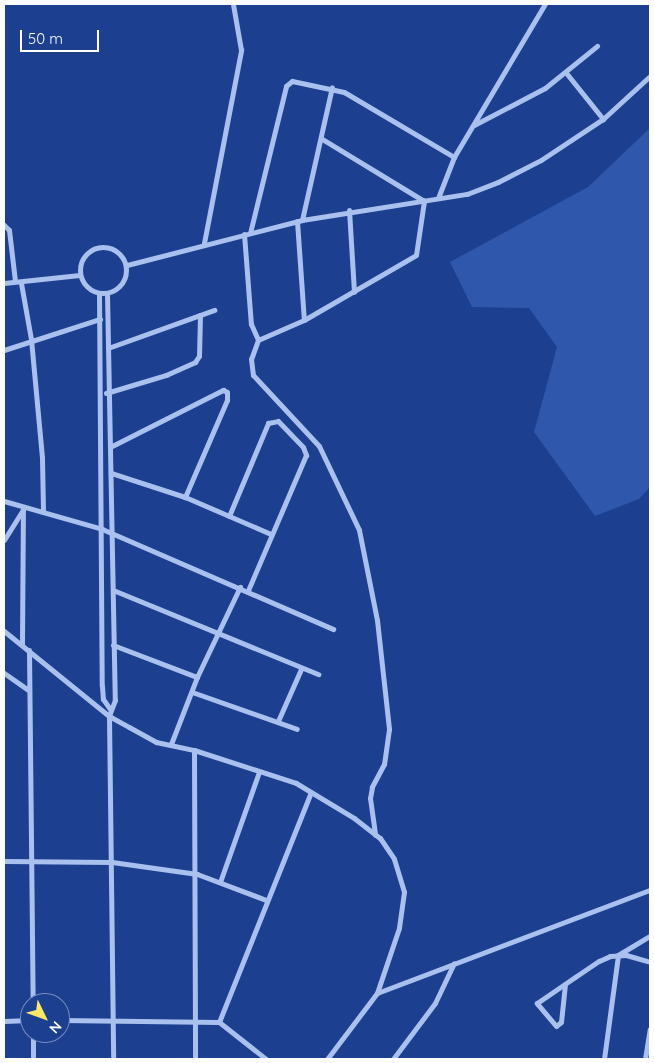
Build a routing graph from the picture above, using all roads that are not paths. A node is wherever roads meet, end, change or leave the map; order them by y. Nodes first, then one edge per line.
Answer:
1 (233, 4) edge
2 (545, 4) edge
3 (597, 46) dead end
4 (567, 74) junction
5 (650, 76) edge
6 (332, 86) junction
7 (603, 119) junction
8 (473, 125) junction
9 (322, 139) junction
10 (454, 157) junction
11 (438, 198) junction
12 (424, 200) junction
13 (349, 210) junction
14 (300, 221) junction
15 (4, 225) edge
16 (250, 233) junction
17 (244, 234) junction
18 (204, 243) junction
19 (127, 265) junction
20 (80, 275) junction
21 (18, 282) junction
22 (4, 283) edge
23 (354, 292) junction
24 (99, 293) junction
25 (107, 293) junction
26 (214, 310) dead end
27 (200, 315) junction
28 (100, 319) junction
29 (304, 320) junction
30 (31, 339) junction
31 (258, 340) junction
32 (108, 348) junction
33 (4, 350) edge
34 (101, 393) junction
35 (109, 393) junction
36 (110, 447) junction
37 (111, 472) junction
38 (186, 497) junction
39 (4, 501) edge
40 (24, 508) junction
41 (42, 512) junction
42 (229, 516) junction
43 (102, 530) junction
44 (112, 533) junction
45 (271, 534) junction
46 (4, 540) edge
47 (240, 587) junction
48 (113, 590) junction
49 (248, 590) junction
50 (333, 629) dead end
51 (4, 631) edge
52 (219, 636) junction
53 (22, 644) junction
54 (113, 646) junction
55 (29, 650) junction
56 (301, 669) junction
57 (4, 673) edge
58 (318, 674) dead end
59 (197, 678) junction
60 (28, 690) junction
61 (192, 692) junction
62 (110, 709) junction
63 (109, 716) junction
64 (278, 722) junction
65 (297, 729) dead end
66 (171, 744) junction
67 (194, 750) junction
68 (259, 772) junction
69 (310, 795) junction
70 (375, 835) junction
71 (4, 860) edge
72 (31, 861) junction
73 (112, 862) junction
74 (197, 874) junction
75 (220, 882) junction
76 (650, 890) edge
77 (266, 900) junction
78 (650, 936) edge
79 (618, 955) junction
80 (650, 962) edge
81 (454, 963) junction
82 (565, 984) junction
83 (33, 993) edge
84 (377, 993) junction
85 (20, 1020) edge
86 (70, 1020) edge
87 (4, 1021) edge
88 (113, 1021) junction
89 (195, 1021) junction
90 (219, 1022) junction
91 (650, 1029) edge
92 (33, 1043) edge
93 (33, 1059) edge
94 (113, 1059) edge
95 (195, 1059) edge
96 (266, 1059) edge
97 (327, 1059) edge
98 (393, 1059) edge
99 (604, 1059) edge
100 (645, 1059) edge

1 - 18 street
2 - 8 street
3 - 4 street
4 - 7 street
4 - 8 street
5 - 7 street
6 - 9 street
6 - 10 street
6 - 16 street
7 - 11 street
8 - 10 street
9 - 12 street
9 - 14 street
10 - 11 street
11 - 12 street
12 - 13 street
12 - 23 street
13 - 14 street
13 - 23 street
14 - 16 street
14 - 29 street
15 - 21 street
16 - 17 street
17 - 18 street
17 - 31 street
18 - 19 street
19 - 20 street
19 - 25 street
20 - 21 street
20 - 24 street
21 - 22 street
21 - 30 street
23 - 29 street
24 - 25 street
24 - 28 street
25 - 32 street
26 - 27 street
27 - 32 street
27 - 35 street
28 - 30 street
28 - 34 street
29 - 31 street
30 - 33 street
30 - 41 street
31 - 70 street
32 - 35 street
34 - 35 street
34 - 43 street
35 - 36 street
36 - 37 street
36 - 38 street
37 - 38 street
37 - 44 street
38 - 42 street
39 - 40 street
40 - 41 street
40 - 46 street
40 - 53 street
41 - 43 street
42 - 45 street
42 - 45 street
43 - 44 street
43 - 62 street
44 - 47 street
44 - 48 street
45 - 49 street
47 - 49 street
47 - 52 street
48 - 52 street
48 - 54 street
49 - 50 street
51 - 53 street
52 - 56 street
52 - 59 street
53 - 55 street
54 - 59 street
54 - 62 street
55 - 60 street
55 - 63 street
56 - 58 street
56 - 64 street
57 - 60 street
59 - 61 street
60 - 72 street
61 - 64 street
61 - 66 street
62 - 63 street
63 - 66 street
63 - 73 street
64 - 65 street
66 - 67 street
67 - 68 street
67 - 74 street
68 - 69 street
68 - 75 street
69 - 70 street
69 - 77 street
70 - 84 street
71 - 72 street
72 - 73 street
72 - 83 street
73 - 74 street
73 - 88 street
74 - 75 street
74 - 89 street
75 - 77 street
76 - 81 street
77 - 90 street
78 - 79 street
79 - 80 street
79 - 82 street
79 - 99 street
81 - 84 street
81 - 98 street
82 - 82 street
84 - 97 street
85 - 87 street
86 - 88 street
88 - 89 street
88 - 94 street
89 - 90 street
89 - 95 street
90 - 96 street
91 - 100 street
92 - 93 street

